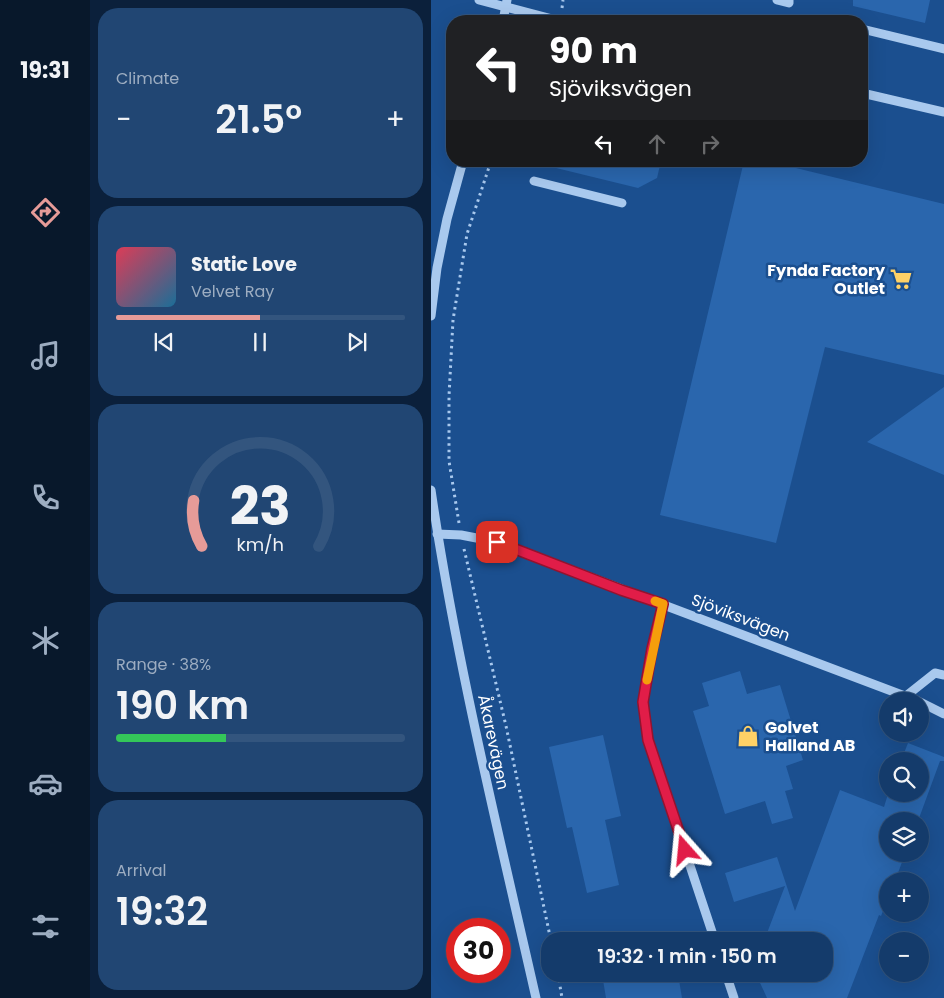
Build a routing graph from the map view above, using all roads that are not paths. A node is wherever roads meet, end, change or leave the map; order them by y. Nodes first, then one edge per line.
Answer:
1 (479, 0) edge
2 (777, 0) edge
3 (789, 0) edge
4 (507, 4) edge
5 (541, 15) edge
6 (868, 30) edge
7 (944, 49) edge
8 (868, 94) edge
9 (944, 112) edge
10 (461, 167) edge
11 (534, 181) dead end
12 (622, 203) dead end
13 (434, 268) edge
14 (431, 316) edge
15 (431, 490) edge
16 (437, 534) junction
17 (663, 604) junction
18 (944, 675) edge
19 (895, 692) edge
20 (911, 692) edge
21 (929, 707) edge
22 (944, 714) edge
23 (712, 932) edge
24 (729, 982) edge
25 (536, 998) edge
26 (734, 998) edge

1 - 4 street
2 - 3 street
4 - 5 street
6 - 7 street
8 - 9 street
10 - 13 street
11 - 12 street
13 - 14 street
15 - 16 street, Åkarevägen
16 - 17 street, Sjöviksvägen
16 - 25 street, Åkarevägen
17 - 19 street, Sjöviksvägen
17 - 23 street
18 - 20 street
21 - 22 street, Sjöviksvägen
24 - 26 street

